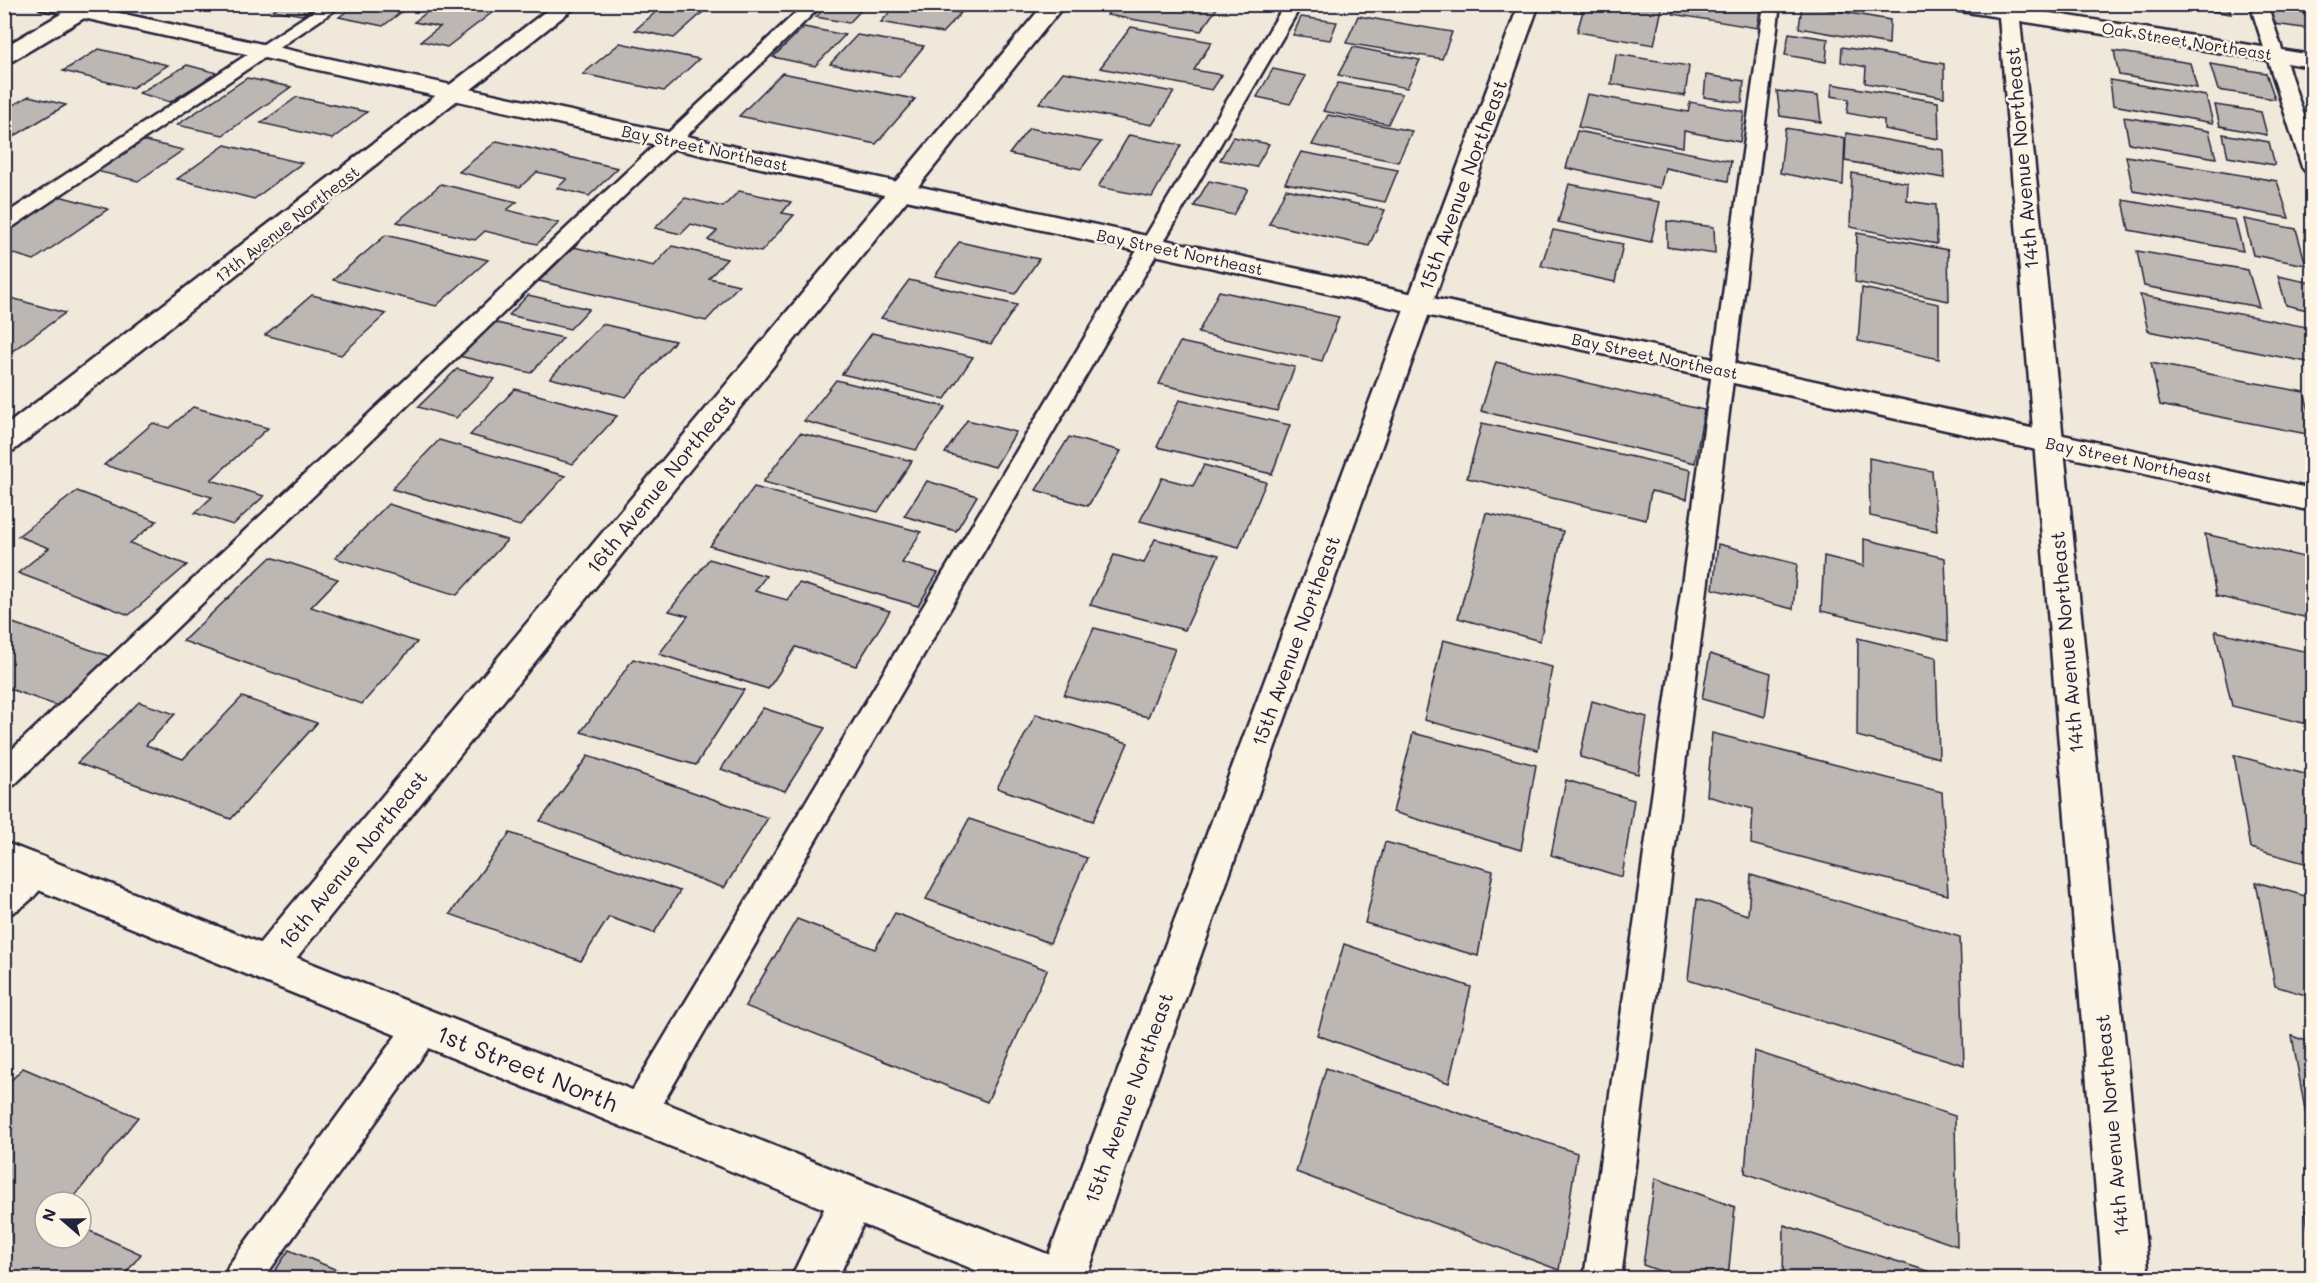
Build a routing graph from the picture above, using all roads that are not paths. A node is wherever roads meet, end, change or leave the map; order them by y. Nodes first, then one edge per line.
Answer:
1 (47, 4) edge
2 (336, 4) edge
3 (569, 4) edge
4 (815, 4) edge
5 (1055, 4) edge
6 (1294, 4) edge
7 (1529, 4) edge
8 (1772, 4) edge
9 (1954, 4) edge
10 (2258, 4) edge
11 (88, 8) edge
12 (2009, 9) edge
13 (264, 52) junction
14 (2275, 55) junction
15 (4, 56) edge
16 (2313, 61) edge
17 (454, 93) junction
18 (672, 141) junction
19 (2313, 167) edge
20 (901, 191) junction
21 (4, 224) edge
22 (1151, 246) junction
23 (1419, 305) junction
24 (1723, 371) junction
25 (2049, 442) junction
26 (4, 443) edge
27 (2313, 500) edge
28 (4, 776) edge
29 (19, 865) edge
30 (4, 899) edge
31 (267, 964) junction
32 (423, 1027) junction
33 (638, 1113) junction
34 (852, 1200) junction
35 (242, 1278) edge
36 (814, 1278) edge
37 (1050, 1278) edge
38 (1063, 1278) edge
39 (1602, 1278) edge
40 (2127, 1278) edge

1 - 11 street, Bay Street Northeast
2 - 13 lane
3 - 17 street, 17th Avenue Northeast
4 - 18 lane
5 - 20 street, 16th Avenue Northeast
6 - 22 lane
7 - 23 street, 15th Avenue Northeast
8 - 24 lane
9 - 12 street, Oak Street Northeast
10 - 14 lane
11 - 13 street, Bay Street Northeast
11 - 15 street
12 - 14 street, Oak Street Northeast
12 - 25 street, 14th Avenue Northeast
13 - 17 street, Bay Street Northeast
13 - 21 lane
14 - 16 street, Oak Street Northeast
14 - 19 lane
17 - 18 street, Bay Street Northeast
17 - 26 street, 17th Avenue Northeast
18 - 20 street, Bay Street Northeast
18 - 28 lane
20 - 22 street, Bay Street Northeast
20 - 31 street, 16th Avenue Northeast
22 - 23 street, Bay Street Northeast
22 - 33 lane
23 - 24 street, Bay Street Northeast
23 - 38 street, 15th Avenue Northeast
24 - 25 street, Bay Street Northeast
24 - 39 lane
25 - 27 street, Bay Street Northeast
25 - 40 street, 14th Avenue Northeast
29 - 30 street
29 - 31 street, 1st Street North
31 - 32 street, 1st Street North
32 - 33 street, 1st Street North
32 - 35 lane
33 - 34 street, 1st Street North
34 - 36 street
34 - 37 street, 1st Street North

